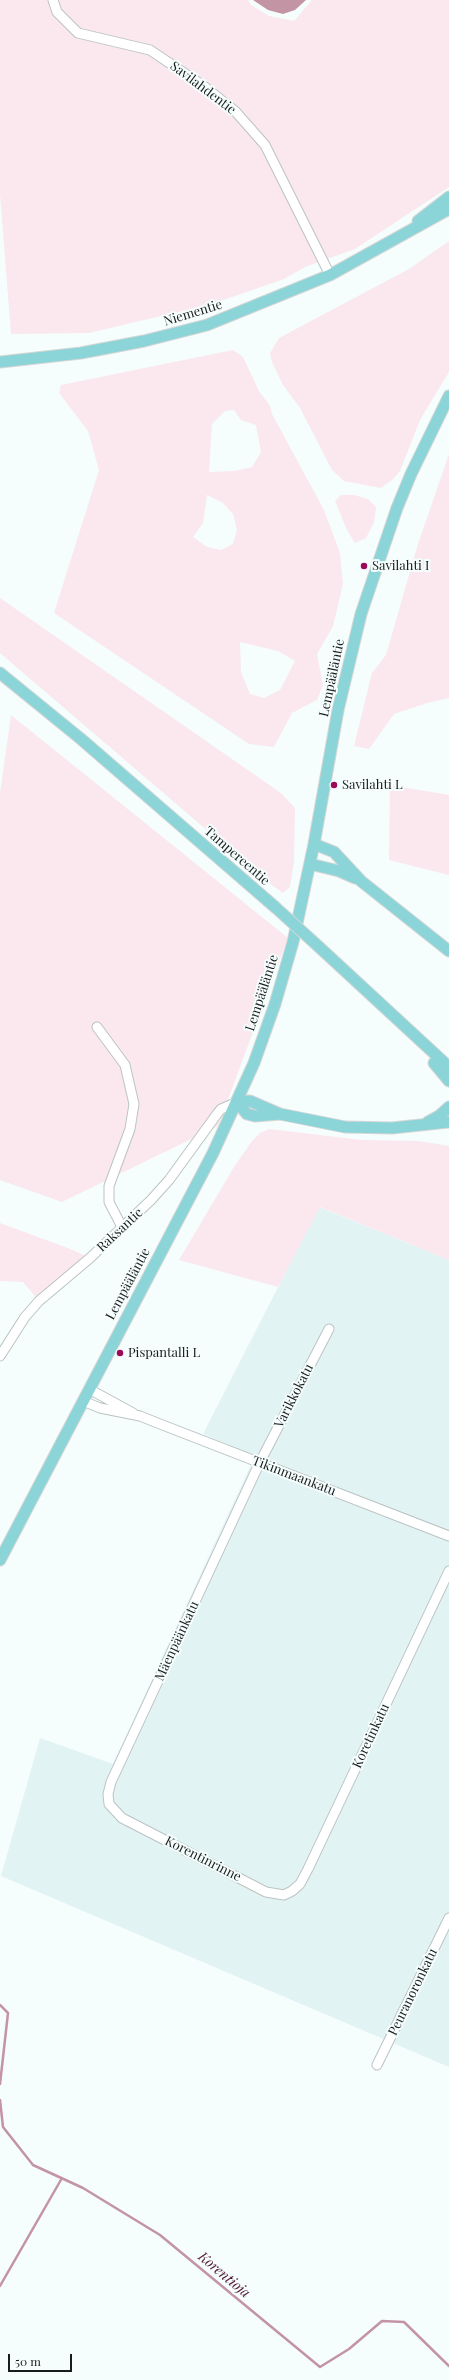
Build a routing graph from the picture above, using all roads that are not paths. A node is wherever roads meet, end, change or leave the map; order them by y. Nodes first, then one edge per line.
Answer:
1 (53, 0) edge
2 (449, 197) edge
3 (449, 209) edge
4 (382, 247) junction
5 (330, 275) junction
6 (0, 362) edge
7 (449, 396) edge
8 (0, 673) edge
9 (314, 844) junction
10 (310, 864) junction
11 (361, 881) junction
12 (449, 951) edge
13 (396, 1018) junction
14 (97, 1027) dead end
15 (428, 1048) junction
16 (449, 1058) edge
17 (449, 1067) edge
18 (449, 1081) edge
19 (237, 1102) junction
20 (449, 1107) edge
21 (449, 1122) edge
22 (410, 1127) junction
23 (122, 1227) junction
24 (329, 1329) dead end
25 (0, 1356) edge
26 (88, 1389) junction
27 (83, 1401) junction
28 (140, 1416) junction
29 (260, 1462) junction
30 (449, 1536) edge
31 (0, 1560) edge
32 (449, 1571) edge
33 (122, 1818) joint
34 (284, 1895) joint
35 (449, 1918) edge
36 (377, 2066) dead end

1 - 5 street, Savilahdentie
2 - 4 main road, Niementie
3 - 4 main road, Niementie
4 - 5 main road, Niementie
5 - 6 main road, Niementie
7 - 9 main road, Lempääläntie
8 - 13 main road, Tampereentie, bridge
9 - 10 main road, Lempääläntie
9 - 11 main road
10 - 11 main road
10 - 19 main road, Lempääläntie
11 - 12 main road
13 - 15 main road, Tampereentie
13 - 18 main road
14 - 23 street
15 - 16 main road
15 - 17 main road, Tampereentie
19 - 22 main road
19 - 23 street, Raksantie
19 - 26 main road, Lempääläntie
20 - 22 main road
21 - 22 main road
23 - 25 street, Raksantie
24 - 29 street, Varikkokatu
26 - 27 main road, Lempääläntie
26 - 28 street, Tikinmaankatu
27 - 28 street, Tikinmaankatu
27 - 31 main road, Lempääläntie
28 - 29 street, Tikinmaankatu
29 - 30 street, Tikinmaankatu
29 - 33 street, Mäenpäänkatu
32 - 34 street, Koretinkatu
33 - 34 street, Korentinrinne
35 - 36 street, Peuranoronkatu

